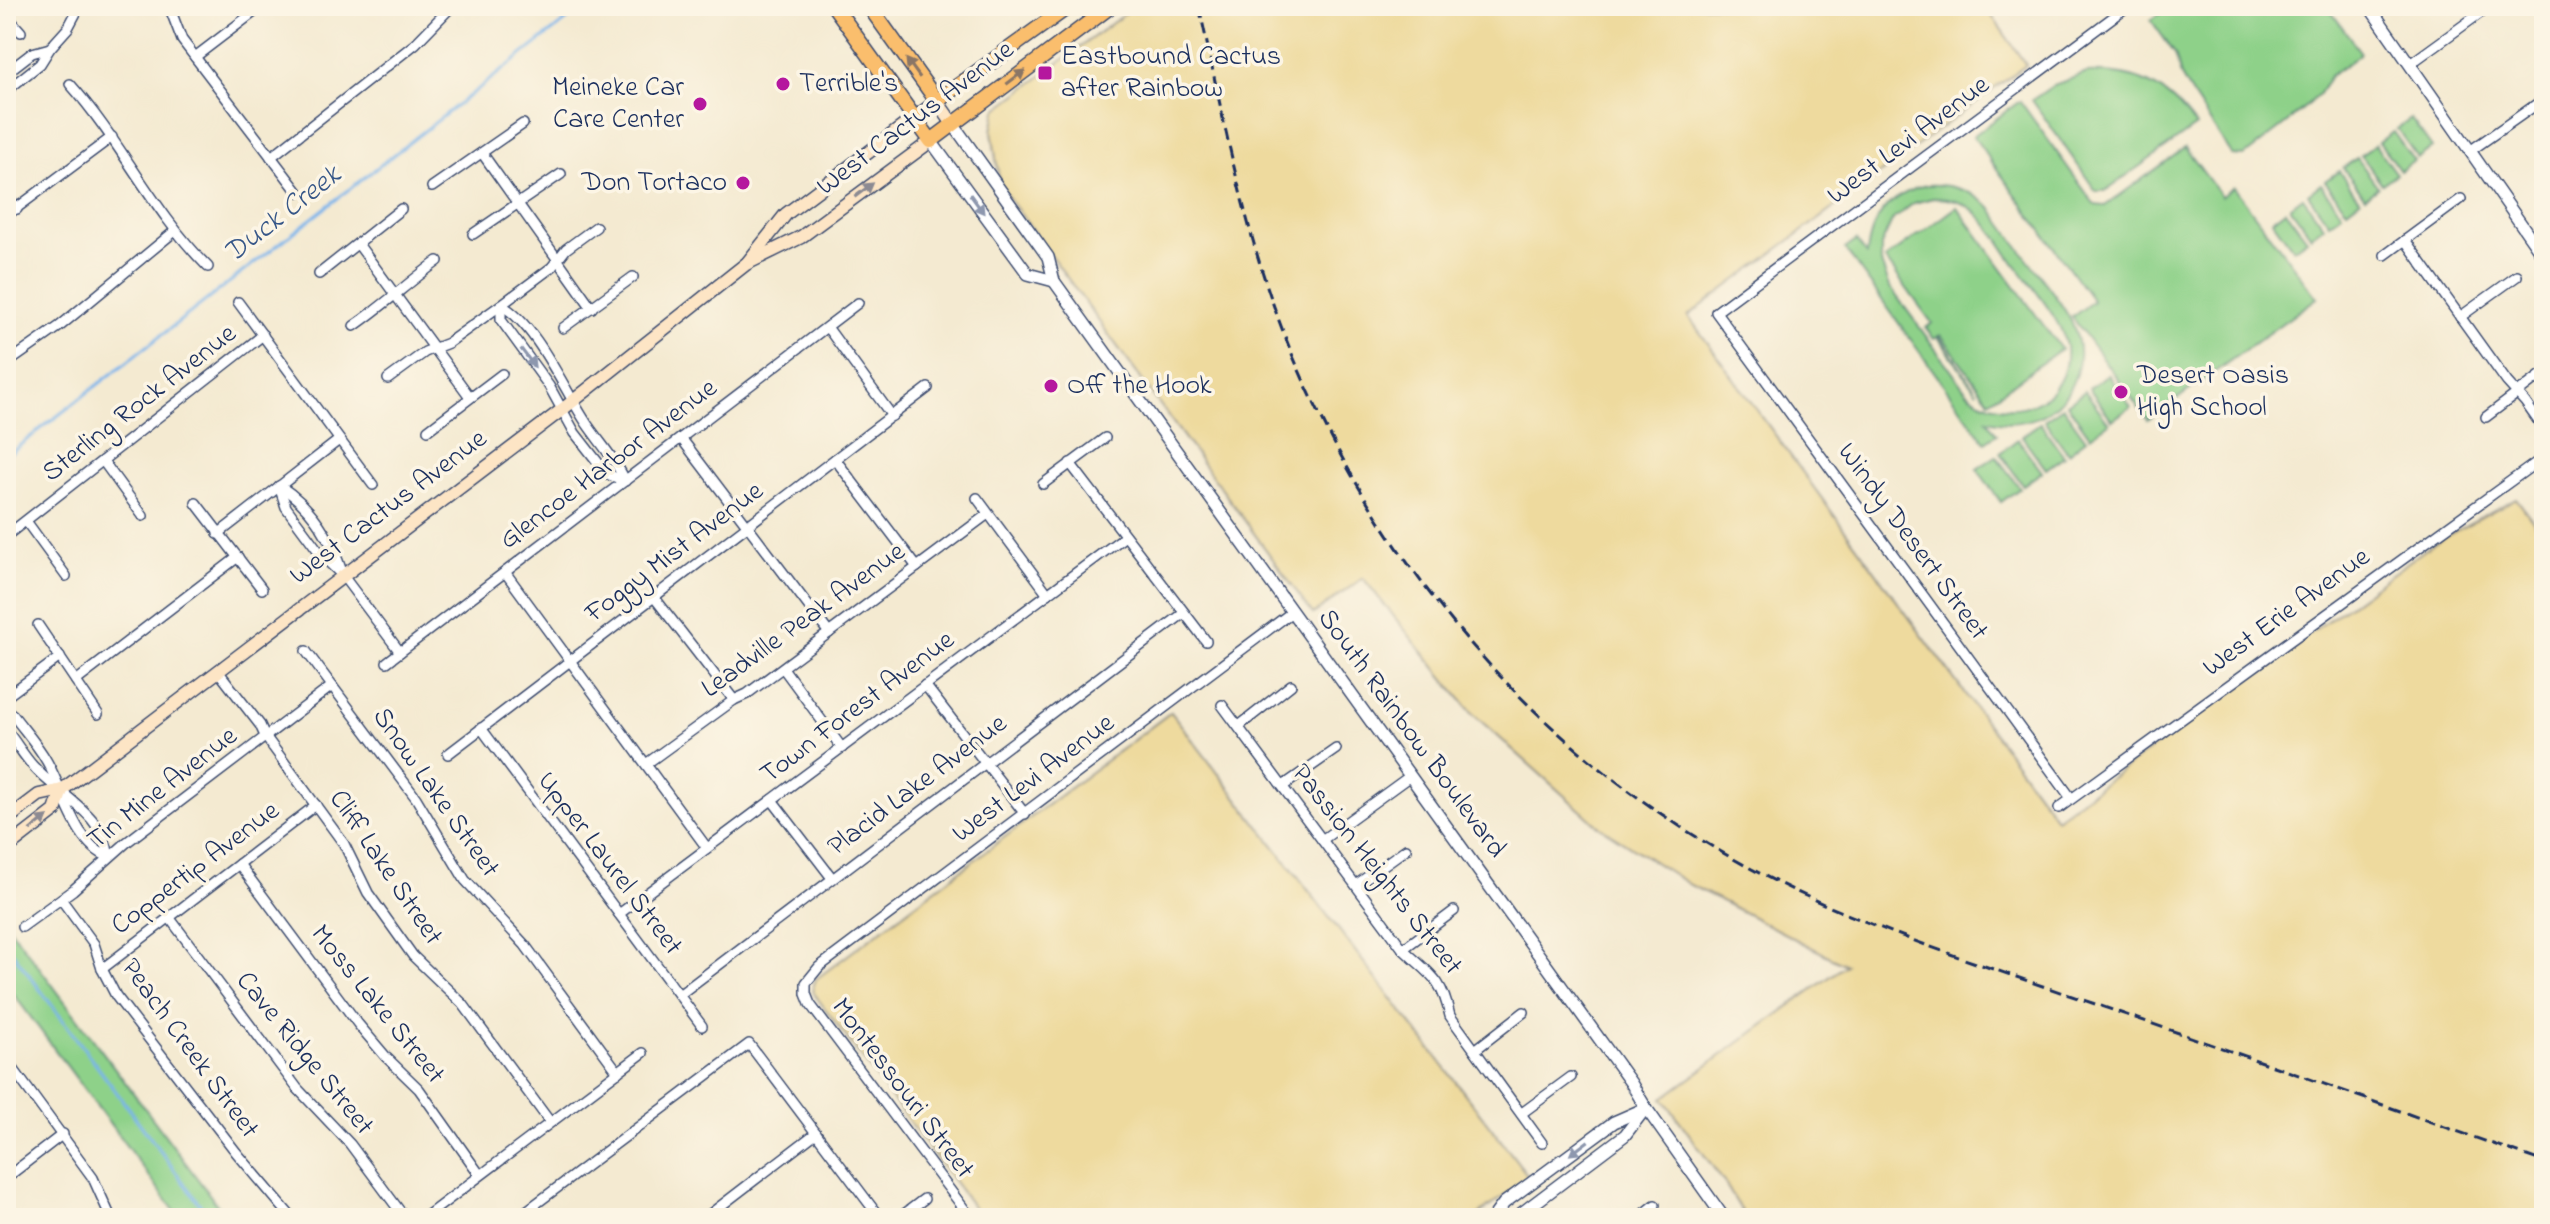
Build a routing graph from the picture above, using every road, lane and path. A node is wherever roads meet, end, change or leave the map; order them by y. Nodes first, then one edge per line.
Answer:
1 (169, 6) edge
2 (262, 6) edge
3 (452, 6) edge
4 (834, 6) edge
5 (869, 6) edge
6 (1069, 6) edge
7 (1111, 6) edge
8 (2369, 6) edge
9 (2490, 6) edge
10 (2123, 7) edge
11 (76, 10) edge
12 (6, 15) edge
13 (21, 32) dead end
14 (50, 48) junction
15 (195, 57) junction
16 (2410, 64) junction
17 (6, 73) edge
18 (70, 84) dead end
19 (6, 91) edge
20 (2544, 99) edge
21 (937, 101) junction
22 (914, 118) junction
23 (523, 124) dead end
24 (953, 124) junction
25 (112, 137) junction
26 (931, 141) junction
27 (2470, 151) junction
28 (482, 153) junction
29 (271, 157) junction
30 (561, 174) dead end
31 (432, 187) dead end
32 (298, 192) dead end
33 (6, 195) edge
34 (2461, 199) dead end
35 (518, 204) junction
36 (17, 209) junction
37 (401, 209) dead end
38 (6, 216) edge
39 (596, 227) dead end
40 (175, 231) junction
41 (2544, 232) edge
42 (473, 234) dead end
43 (2405, 240) junction
44 (2533, 241) junction
45 (358, 244) junction
46 (2385, 255) dead end
47 (2544, 257) edge
48 (558, 259) junction
49 (438, 261) dead end
50 (746, 264) junction
51 (208, 267) dead end
52 (319, 274) dead end
53 (2517, 276) dead end
54 (633, 277) dead end
55 (1054, 281) junction
56 (395, 295) junction
57 (238, 302) dead end
58 (858, 303) dead end
59 (501, 305) junction
60 (592, 308) junction
61 (1716, 312) joint
62 (2460, 317) junction
63 (354, 326) dead end
64 (827, 327) junction
65 (563, 328) dead end
66 (263, 335) junction
67 (434, 349) junction
68 (6, 364) edge
69 (2544, 373) edge
70 (502, 374) dead end
71 (388, 379) dead end
72 (928, 388) dead end
73 (2517, 392) junction
74 (470, 397) junction
75 (568, 405) junction
76 (892, 416) junction
77 (2486, 417) dead end
78 (2544, 429) edge
79 (428, 430) dead end
80 (681, 438) junction
81 (1105, 438) dead end
82 (339, 440) junction
83 (2544, 457) edge
84 (835, 459) junction
85 (103, 461) junction
86 (1070, 463) junction
87 (625, 481) junction
88 (1043, 484) dead end
89 (373, 485) dead end
90 (279, 486) junction
91 (977, 498) dead end
92 (196, 503) dead end
93 (988, 514) junction
94 (143, 516) dead end
95 (26, 521) junction
96 (748, 525) junction
97 (218, 534) junction
98 (6, 536) edge
99 (1124, 537) junction
100 (238, 557) junction
101 (917, 567) junction
102 (505, 572) junction
103 (66, 576) dead end
104 (343, 576) junction
105 (262, 589) dead end
106 (1048, 594) junction
107 (654, 597) junction
108 (1292, 612) junction
109 (1184, 613) junction
110 (38, 625) dead end
111 (829, 633) junction
112 (1206, 641) dead end
113 (306, 651) dead end
114 (400, 652) junction
115 (60, 657) junction
116 (570, 660) junction
117 (387, 662) dead end
118 (783, 668) junction
119 (218, 671) junction
120 (76, 681) junction
121 (925, 685) junction
122 (1291, 685) dead end
123 (332, 686) junction
124 (6, 697) edge
125 (734, 700) junction
126 (1222, 705) dead end
127 (6, 710) edge
128 (98, 714) dead end
129 (1239, 726) junction
130 (481, 728) junction
131 (6, 730) edge
132 (265, 736) junction
133 (842, 748) junction
134 (1336, 749) dead end
135 (448, 754) dead end
136 (986, 763) junction
137 (646, 764) junction
138 (1410, 776) junction
139 (1283, 786) junction
140 (62, 790) junction
141 (2071, 798) junction
142 (772, 800) junction
143 (316, 805) junction
144 (2059, 808) dead end
145 (1025, 814) junction
146 (6, 820) edge
147 (1322, 840) junction
148 (707, 848) junction
149 (6, 849) edge
150 (1406, 849) dead end
151 (109, 857) junction
152 (239, 864) junction
153 (832, 878) junction
154 (1356, 885) junction
155 (61, 899) junction
156 (1454, 911) dead end
157 (619, 914) junction
158 (169, 917) junction
159 (22, 927) dead end
160 (1403, 949) junction
161 (102, 969) junction
162 (806, 983) joint
163 (679, 995) junction
164 (1524, 1012) dead end
165 (702, 1026) dead end
166 (1475, 1050) junction
167 (643, 1053) dead end
168 (6, 1059) edge
169 (618, 1072) junction
170 (1571, 1077) dead end
171 (1646, 1108) junction
172 (1522, 1113) junction
173 (550, 1122) junction
174 (816, 1133) junction
175 (63, 1134) junction
176 (1542, 1143) dead end
177 (480, 1175) junction
178 (6, 1178) edge
179 (924, 1199) dead end
180 (1655, 1205) dead end
181 (111, 1218) edge
182 (292, 1218) edge
183 (405, 1218) edge
184 (424, 1218) edge
185 (517, 1218) edge
186 (705, 1218) edge
187 (880, 1218) edge
188 (899, 1218) edge
189 (971, 1218) edge
190 (1493, 1218) edge
191 (1515, 1218) edge
192 (1639, 1218) edge
193 (1724, 1218) edge

1 - 15 street
2 - 15 street
3 - 29 street
4 - 22 main road, South Rainbow Boulevard
21 -> 5 main road, South Rainbow Boulevard
6 - 21 main road, West Cactus Avenue
24 -> 7 main road, West Cactus Avenue
8 - 16 street
9 - 16 street
10 - 61 street, West Levi Avenue
11 - 14 street
12 - 13 street
14 - 17 street
14 - 19 street
15 - 29 street
16 - 27 street
18 - 25 street
20 - 27 street
21 - 22 main road, West Cactus Avenue
21 - 24 main road, South Rainbow Boulevard
22 - 26 main road, South Rainbow Boulevard
22 - 50 main road, West Cactus Avenue
23 - 28 street
24 - 26 main road, West Cactus Avenue
24 - 55 street, South Rainbow Boulevard
25 - 36 street
25 - 40 street
50 -> 26 main road, West Cactus Avenue
26 -> 55 street, South Rainbow Boulevard
27 - 44 street
28 - 31 street
28 - 35 street
29 - 32 street
30 - 35 street
33 - 36 street
34 - 43 street
35 - 42 street
35 - 48 street
36 - 38 street
37 - 45 street
39 - 48 street
40 - 51 street
40 - 68 street
41 - 44 street
43 - 46 street
43 - 62 street
44 - 47 street
45 - 52 street
45 - 56 street
48 - 59 street
48 - 60 street
49 - 56 street
50 - 75 main road, West Cactus Avenue
53 - 62 street
54 - 60 street
55 - 108 street, South Rainbow Boulevard
56 - 63 street
56 - 67 street
57 - 66 street
58 - 64 street, Glencoe Harbor Avenue
59 - 67 street
59 - 75 street
59 -> 75 street
60 - 65 street
61 - 141 street, Windy Desert Street
62 - 73 street
64 - 76 street
64 - 80 street, Glencoe Harbor Avenue
66 - 82 street
66 - 85 street, Sterling Rock Avenue
67 - 71 street
67 - 74 street
69 - 73 street
70 - 74 street
72 - 76 street, Foggy Mist Avenue
73 - 77 street
73 - 78 street
74 - 79 street
75 - 87 street
75 - 87 street
75 - 104 main road, West Cactus Avenue
76 - 84 street, Foggy Mist Avenue
80 - 87 street, Glencoe Harbor Avenue
80 - 96 street
81 - 86 street
82 - 89 street
82 - 90 street
83 - 141 street, West Erie Avenue
84 - 96 street, Foggy Mist Avenue
84 - 101 street
85 - 94 street
85 - 95 street, Sterling Rock Avenue
86 - 88 street
86 - 99 street
87 - 102 street, Glencoe Harbor Avenue
90 - 97 street
90 - 104 street
90 - 104 street
91 - 93 street
92 - 97 street
93 - 101 street, Leadville Peak Avenue
93 - 106 street
95 - 98 street, Sterling Rock Avenue
95 - 103 street
96 - 107 street, Foggy Mist Avenue
96 - 111 street
97 - 100 street
99 - 106 street, Town Forest Avenue
99 - 109 street
100 - 105 street
100 - 120 street
101 - 111 street, Leadville Peak Avenue
102 - 114 street, Glencoe Harbor Avenue
102 - 116 street
104 - 114 street
104 - 119 main road, West Cactus Avenue
106 - 121 street, Town Forest Avenue
107 - 116 street, Foggy Mist Avenue
107 - 125 street
108 - 138 street, South Rainbow Boulevard
108 - 145 street, West Levi Avenue
109 - 112 street
109 - 136 street, Placid Lake Avenue
110 - 115 street
111 - 118 street, Leadville Peak Avenue
113 - 123 street, Snow Lake Street
114 - 117 street, Glencoe Harbor Avenue
115 - 120 street
115 - 124 street
116 - 130 street, Foggy Mist Avenue
116 - 137 street
118 - 125 street, Leadville Peak Avenue
118 - 133 street
119 - 132 street, Cliff Lake Street
119 - 140 main road, West Cactus Avenue
120 - 128 street
121 - 133 street, Town Forest Avenue
121 - 136 street
122 - 129 street
123 - 132 street, Tin Mine Avenue
123 - 169 street, Snow Lake Street
125 - 137 street, Leadville Peak Avenue
126 - 129 street, Passion Heights Street
127 - 140 street
129 - 139 street, Passion Heights Street
130 - 135 street, Foggy Mist Avenue
130 - 157 street, Upper Laurel Street
131 - 140 street
132 - 143 street, Cliff Lake Street
132 - 151 street, Tin Mine Avenue
133 - 142 street, Town Forest Avenue
134 - 139 street
136 - 145 street
136 - 153 street, Placid Lake Avenue
137 - 148 street
138 - 147 street
138 - 171 street, South Rainbow Boulevard
139 - 147 street, Passion Heights Street
140 - 146 main road, West Cactus Avenue
149 -> 140 main road, West Cactus Avenue
140 - 151 street
141 - 144 street, West Erie Avenue
142 - 148 street, Town Forest Avenue
142 - 153 street
143 - 152 street, Coppertip Avenue
143 - 173 street, Cliff Lake Street
145 - 162 street, West Levi Avenue
147 - 154 street, Passion Heights Street
148 - 157 street, Town Forest Avenue
150 - 154 street
151 - 155 street, Tin Mine Avenue
152 - 158 street, Coppertip Avenue
152 - 177 street, Moss Lake Street
153 - 163 street, Placid Lake Avenue
154 - 160 street, Passion Heights Street
155 - 159 street, Tin Mine Avenue
155 - 161 street, Peach Creek Street
156 - 160 street
157 - 163 street, Upper Laurel Street
158 - 161 street, Coppertip Avenue
158 - 183 street, Cave Ridge Street
160 - 166 street, Passion Heights Street
161 - 182 street, Peach Creek Street
162 - 189 street, Montessouri Street
163 - 165 street, Upper Laurel Street
164 - 166 street
166 - 172 street, Passion Heights Street
167 - 169 street
168 - 175 street
169 - 173 street
170 - 172 street
171 -> 190 street
171 - 191 street
171 - 193 street, South Rainbow Boulevard
172 - 176 street, Passion Heights Street
173 - 177 street
174 - 185 street
174 - 186 street
174 - 187 street
175 - 178 street
175 - 181 street
177 - 184 street
179 - 188 street
180 - 192 street

